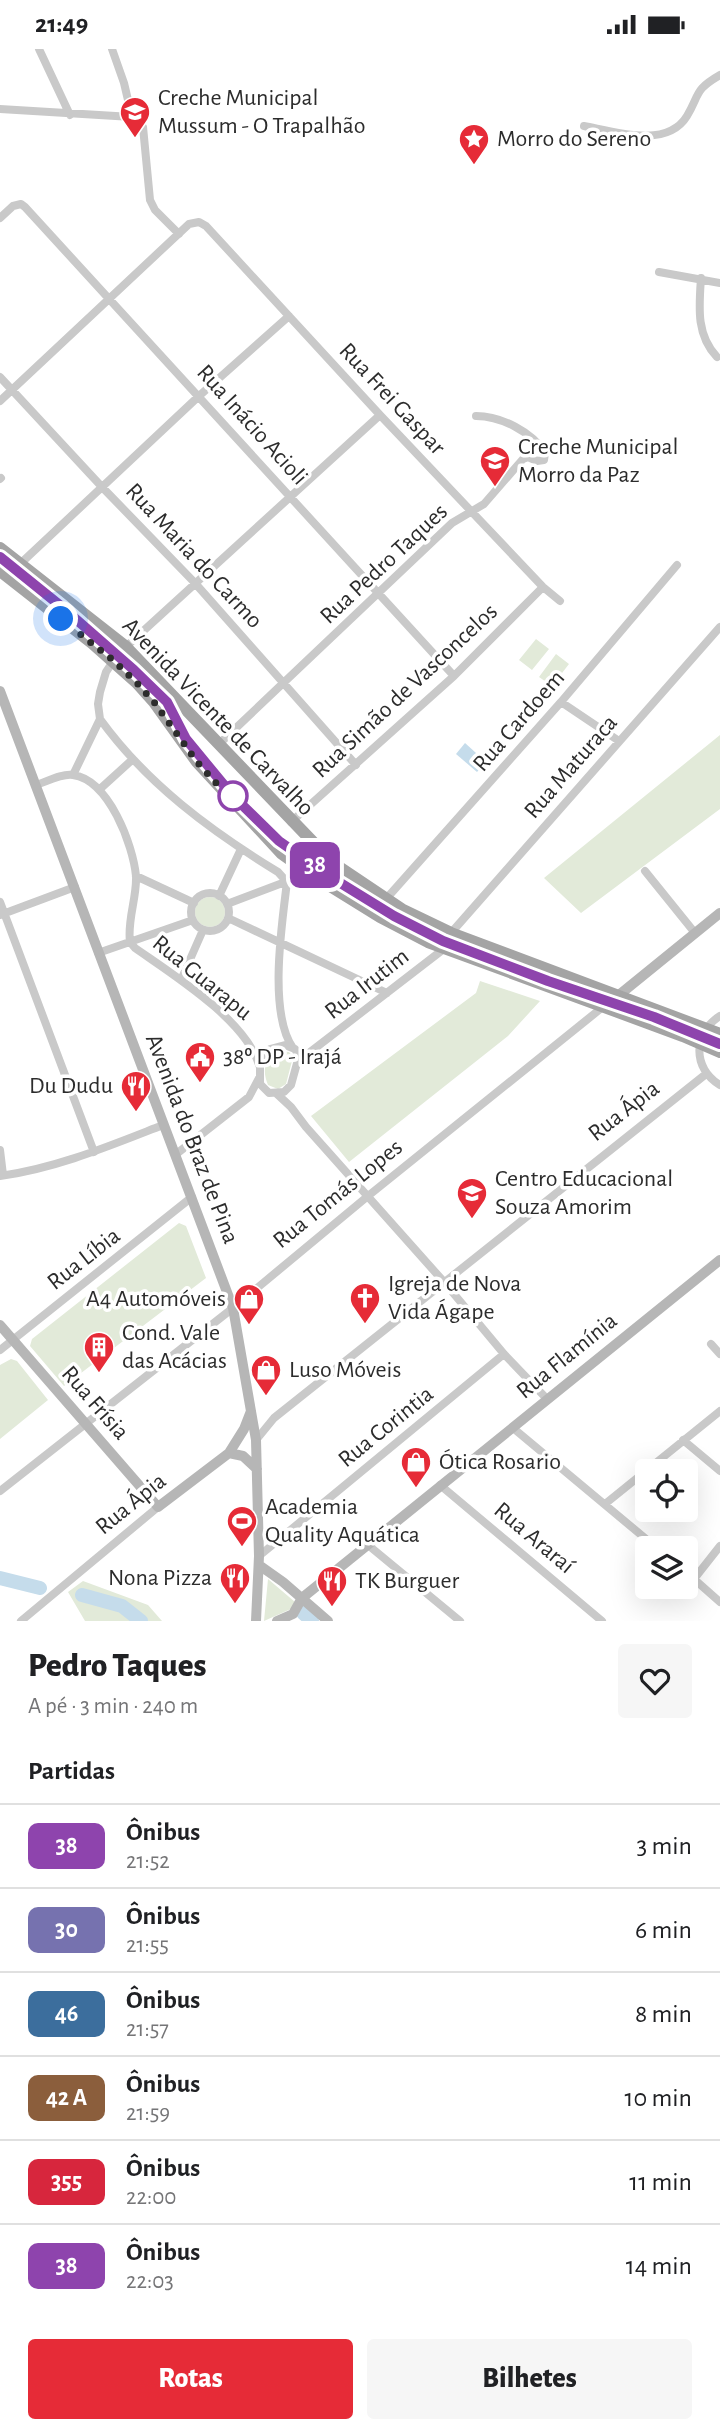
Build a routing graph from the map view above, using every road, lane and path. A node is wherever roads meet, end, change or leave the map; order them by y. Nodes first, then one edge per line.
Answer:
1 (39, 49) edge
2 (112, 49) edge
3 (720, 75) edge
4 (0, 109) edge
5 (70, 115) junction
6 (132, 117) junction
7 (584, 126) dead end
8 (0, 218) edge
9 (179, 234) junction
10 (659, 272) dead end
11 (701, 278) junction
12 (720, 282) edge
13 (108, 299) junction
14 (289, 316) junction
15 (717, 358) dead end
16 (0, 377) edge
17 (12, 390) junction
18 (199, 395) junction
19 (0, 401) edge
20 (380, 415) junction
21 (476, 416) dead end
22 (102, 487) junction
23 (290, 496) junction
24 (471, 511) junction
25 (0, 548) edge
26 (20, 564) junction
27 (677, 565) dead end
28 (0, 571) edge
29 (194, 582) junction
30 (543, 587) junction
31 (380, 593) junction
32 (560, 601) dead end
33 (720, 627) edge
34 (125, 646) junction
35 (113, 660) junction
36 (454, 676) junction
37 (285, 683) junction
38 (0, 691) edge
39 (561, 702) junction
40 (4, 710) edge
41 (100, 719) junction
42 (619, 741) junction
43 (219, 744) junction
44 (133, 759) junction
45 (356, 765) junction
46 (73, 775) junction
47 (36, 785) junction
48 (100, 789) junction
49 (291, 822) junction
50 (241, 849) junction
51 (645, 870) dead end
52 (309, 873) junction
53 (136, 876) junction
54 (287, 882) junction
55 (75, 887) junction
56 (219, 896) junction
57 (386, 899) junction
58 (0, 902) edge
59 (194, 903) junction
60 (227, 904) junction
61 (720, 913) edge
62 (2, 914) edge
63 (228, 918) junction
64 (193, 920) junction
65 (203, 930) junction
66 (451, 933) junction
67 (695, 933) junction
68 (279, 941) junction
69 (130, 942) junction
70 (445, 948) junction
71 (98, 953) junction
72 (181, 980) junction
73 (387, 993) junction
74 (619, 995) junction
75 (604, 1006) junction
76 (720, 1016) edge
77 (284, 1024) junction
78 (705, 1029) junction
79 (720, 1034) edge
80 (249, 1043) junction
81 (699, 1043) junction
82 (273, 1047) junction
83 (295, 1049) junction
84 (313, 1050) junction
85 (720, 1052) edge
86 (299, 1063) junction
87 (259, 1065) junction
88 (706, 1074) junction
89 (259, 1077) junction
90 (292, 1083) junction
91 (720, 1085) edge
92 (273, 1094) junction
93 (249, 1097) junction
94 (297, 1113) junction
95 (163, 1125) junction
96 (0, 1150) edge
97 (94, 1152) junction
98 (175, 1155) junction
99 (1, 1176) edge
100 (368, 1196) junction
101 (192, 1197) junction
102 (720, 1260) edge
103 (444, 1282) junction
104 (233, 1308) junction
105 (0, 1325) edge
106 (13, 1340) junction
107 (711, 1343) dead end
108 (0, 1350) edge
109 (505, 1354) junction
110 (720, 1354) edge
111 (547, 1399) junction
112 (253, 1414) junction
113 (718, 1416) edge
114 (274, 1418) junction
115 (86, 1425) junction
116 (513, 1428) junction
117 (256, 1440) junction
118 (683, 1440) junction
119 (229, 1453) junction
120 (257, 1469) junction
121 (720, 1471) edge
122 (440, 1485) junction
123 (0, 1491) edge
124 (605, 1504) junction
125 (158, 1507) junction
126 (643, 1536) edge
127 (368, 1545) junction
128 (720, 1546) edge
129 (259, 1560) junction
130 (698, 1574) edge
131 (698, 1582) edge
132 (302, 1598) junction
133 (720, 1601) edge
134 (297, 1618) edge
135 (22, 1621) edge
136 (255, 1621) edge
137 (277, 1621) edge
138 (328, 1621) edge
139 (460, 1621) edge
140 (602, 1621) edge

1 - 5 street
2 - 6 street
3 - 7 street
4 - 5 street
5 - 6 street
6 - 9 street
8 - 13 street, Rua Inácio Acioli
9 - 13 street
9 - 14 street, Rua Frei Gaspar
10 - 11 street
11 - 12 street
11 - 15 street
13 - 17 street
13 - 18 street, Rua Inácio Acioli
14 - 18 street
14 - 20 street, Rua Frei Gaspar
16 - 17 street, Rua Maria do Carmo
17 - 19 street
17 - 22 street, Rua Maria do Carmo
18 - 22 street
18 - 23 street, Rua Inácio Acioli
20 - 23 street
20 - 24 street, Rua Frei Gaspar
21 - 24 street, Rua Pedro Taques
22 - 26 street
22 - 29 street, Rua Maria do Carmo
23 - 29 street
23 - 31 street, Rua Inácio Acioli
24 - 30 street, Rua Frei Gaspar
24 - 31 street, Rua Pedro Taques
25 - 26 main road, Avenida Vicente de Carvalho
26 - 34 main road, Avenida Vicente de Carvalho
27 - 39 street, Rua Cardoem
28 - 35 main road, Avenida Vicente de Carvalho
29 - 34 street
29 - 37 street, Rua Maria do Carmo
30 - 32 street, Rua Frei Gaspar
30 - 36 street, Rua Simão de Vasconcelos
31 - 36 street, Rua Inácio Acioli
31 - 37 street, Rua Pedro Taques
33 - 42 street, Rua Maturaca
34 - 35 street
34 - 43 main road, Avenida Vicente de Carvalho
35 - 41 street
35 - 52 main road, Avenida Vicente de Carvalho
36 - 45 street, Rua Simão de Vasconcelos
37 - 43 street, Rua Pedro Taques
37 - 45 street, Rua Maria do Carmo
38 - 40 main road, Avenida do Braz de Pina
39 - 42 street
39 - 57 street, Rua Cardoem
40 - 47 main road, Avenida do Braz de Pina
41 - 44 street
41 - 46 street
42 - 66 street, Rua Maturaca
43 - 49 main road, Avenida Vicente de Carvalho
44 - 48 street
44 - 50 street
45 - 49 street, Rua Simão de Vasconcelos
46 - 47 street
46 - 48 street
47 - 55 main road, Avenida do Braz de Pina
48 - 53 street
49 - 57 main road, Avenida Vicente de Carvalho
50 - 54 street
50 - 56 street
51 - 67 street
52 - 54 street
52 - 70 main road, Avenida Vicente de Carvalho
53 - 59 street
53 - 69 street
54 - 60 street
54 - 68 street
55 - 62 street
55 - 71 main road, Avenida do Braz de Pina
56 - 59 street
56 - 60 street
57 - 66 main road, Avenida Vicente de Carvalho
58 - 62 street
59 - 64 street
60 - 63 street
61 - 67 main road
62 - 97 street
63 - 65 street
63 - 68 street
64 - 65 street
64 - 69 street
65 - 72 street
66 - 74 main road, Avenida Vicente de Carvalho
67 - 74 main road
68 - 73 street
68 - 77 street
69 - 71 street
69 - 72 street, Rua Guarapu
70 - 73 street, Rua Irutim
70 - 75 main road, Avenida Vicente de Carvalho
71 - 95 main road, Avenida do Braz de Pina
72 - 80 street, Rua Guarapu
73 - 84 street, Rua Irutim
74 - 78 main road, Avenida Vicente de Carvalho
75 - 81 main road, Avenida Vicente de Carvalho
75 - 100 street, Rua Tomás Lopes
76 - 78 street
77 - 82 street
77 - 83 street
78 - 79 main road, Avenida Vicente de Carvalho
78 - 81 street
80 - 82 street, Rua Guarapu
80 - 87 street, Rua Guarapu
81 - 85 main road, Avenida Vicente de Carvalho
81 - 88 street
82 - 83 street
82 - 87 street
83 - 84 street, Rua Irutim
83 - 86 street
84 - 86 street, Rua Irutim
86 - 90 street
87 - 89 street
88 - 91 street
88 - 103 street, Rua Ápia
89 - 92 street
89 - 93 street
90 - 92 street
90 - 94 street
92 - 93 street
92 - 94 street
93 - 98 street
94 - 100 street
95 - 97 street
95 - 98 main road, Avenida do Braz de Pina
96 - 99 street
97 - 99 street
98 - 101 main road, Avenida do Braz de Pina
100 - 103 street
100 - 104 street, Rua Tomás Lopes
101 - 104 main road, Avenida do Braz de Pina
101 - 106 street, Rua Líbia
102 - 111 main road, Rua Flamínia
103 - 109 street
103 - 114 street, Rua Ápia
104 - 112 main road, Avenida do Braz de Pina
104 - 115 street, Rua Tomás Lopes
105 - 106 main road, Rua Frísia
106 - 108 street, Rua Líbia
106 - 115 main road, Rua Frísia
107 - 110 street
109 - 111 street
109 - 129 street, Rua Corintia
111 - 116 main road, Rua Flamínia
112 - 114 street
112 - 117 main road, Avenida do Braz de Pina
112 - 119 main road, Rua Ápia
113 - 118 street
114 - 117 street, Rua Ápia
115 - 123 street, Rua Tomás Lopes
115 - 125 main road, Rua Frísia
116 - 122 main road, Rua Flamínia
116 - 124 street
117 - 120 main road, Avenida do Braz de Pina
118 - 121 street
118 - 124 street
119 - 120 main road
119 - 125 main road, Rua Ápia
120 - 129 main road, Avenida do Braz de Pina
122 - 127 main road, Rua Flamínia
122 - 140 street, Rua Araraí
124 - 126 street
125 - 135 street, Rua Ápia
127 - 132 main road, Rua Flamínia
127 - 139 street
128 - 130 street
129 - 132 main road
129 - 136 main road, Avenida do Braz de Pina
131 - 133 street
132 - 134 main road
132 - 138 main road
134 - 137 main road

